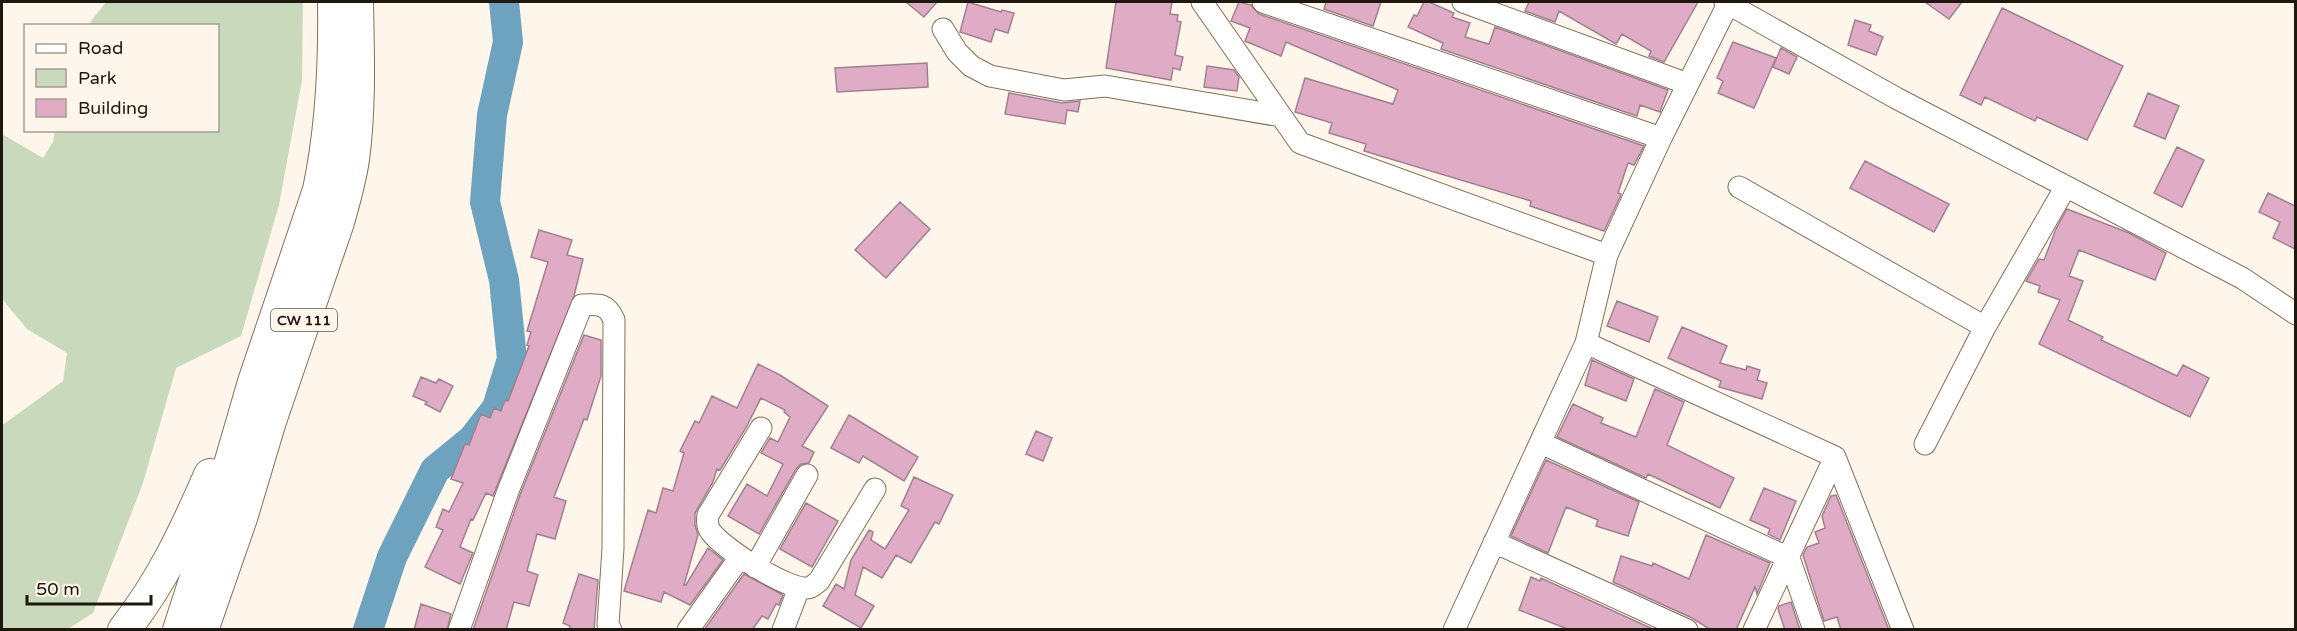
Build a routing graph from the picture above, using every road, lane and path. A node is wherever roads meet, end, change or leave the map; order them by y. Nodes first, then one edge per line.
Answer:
1 (334, 2) edge
2 (357, 2) edge
3 (1202, 2) edge
4 (1263, 2) edge
5 (1463, 2) edge
6 (1727, 2) edge
7 (943, 30) dead end
8 (1688, 84) junction
9 (1281, 116) junction
10 (1661, 138) junction
11 (1739, 187) dead end
12 (2065, 188) junction
13 (1607, 255) junction
14 (2295, 314) edge
15 (1985, 327) junction
16 (1586, 343) junction
17 (254, 382) junction
18 (761, 428) dead end
19 (1541, 443) junction
20 (1925, 444) dead end
21 (1835, 457) junction
22 (807, 475) dead end
23 (875, 489) dead end
24 (1494, 542) junction
25 (1789, 558) junction
26 (747, 562) junction
27 (799, 588) junction
28 (124, 630) edge
29 (179, 630) edge
30 (202, 630) edge
31 (459, 630) edge
32 (611, 630) edge
33 (688, 630) edge
34 (783, 630) edge
35 (1454, 630) edge
36 (1687, 630) edge
37 (1754, 630) edge
38 (1814, 630) edge
39 (1903, 630) edge

1 - 17 highway
2 - 30 highway, CW 111
3 - 9 street
4 - 10 street
5 - 8 street
6 - 8 street
6 - 12 street
7 - 9 street
8 - 10 street
9 - 13 street
10 - 13 street
11 - 15 street
12 - 14 street
12 - 15 street
13 - 16 street
15 - 20 street
16 - 19 street
16 - 21 street
17 - 28 highway
17 - 29 highway
18 - 26 street
19 - 24 street
19 - 25 street
21 - 25 street
21 - 39 street
22 - 26 street
23 - 27 street
24 - 35 street
24 - 36 street
25 - 37 street
25 - 38 street
26 - 27 street
26 - 33 street
27 - 34 street
31 - 32 street

